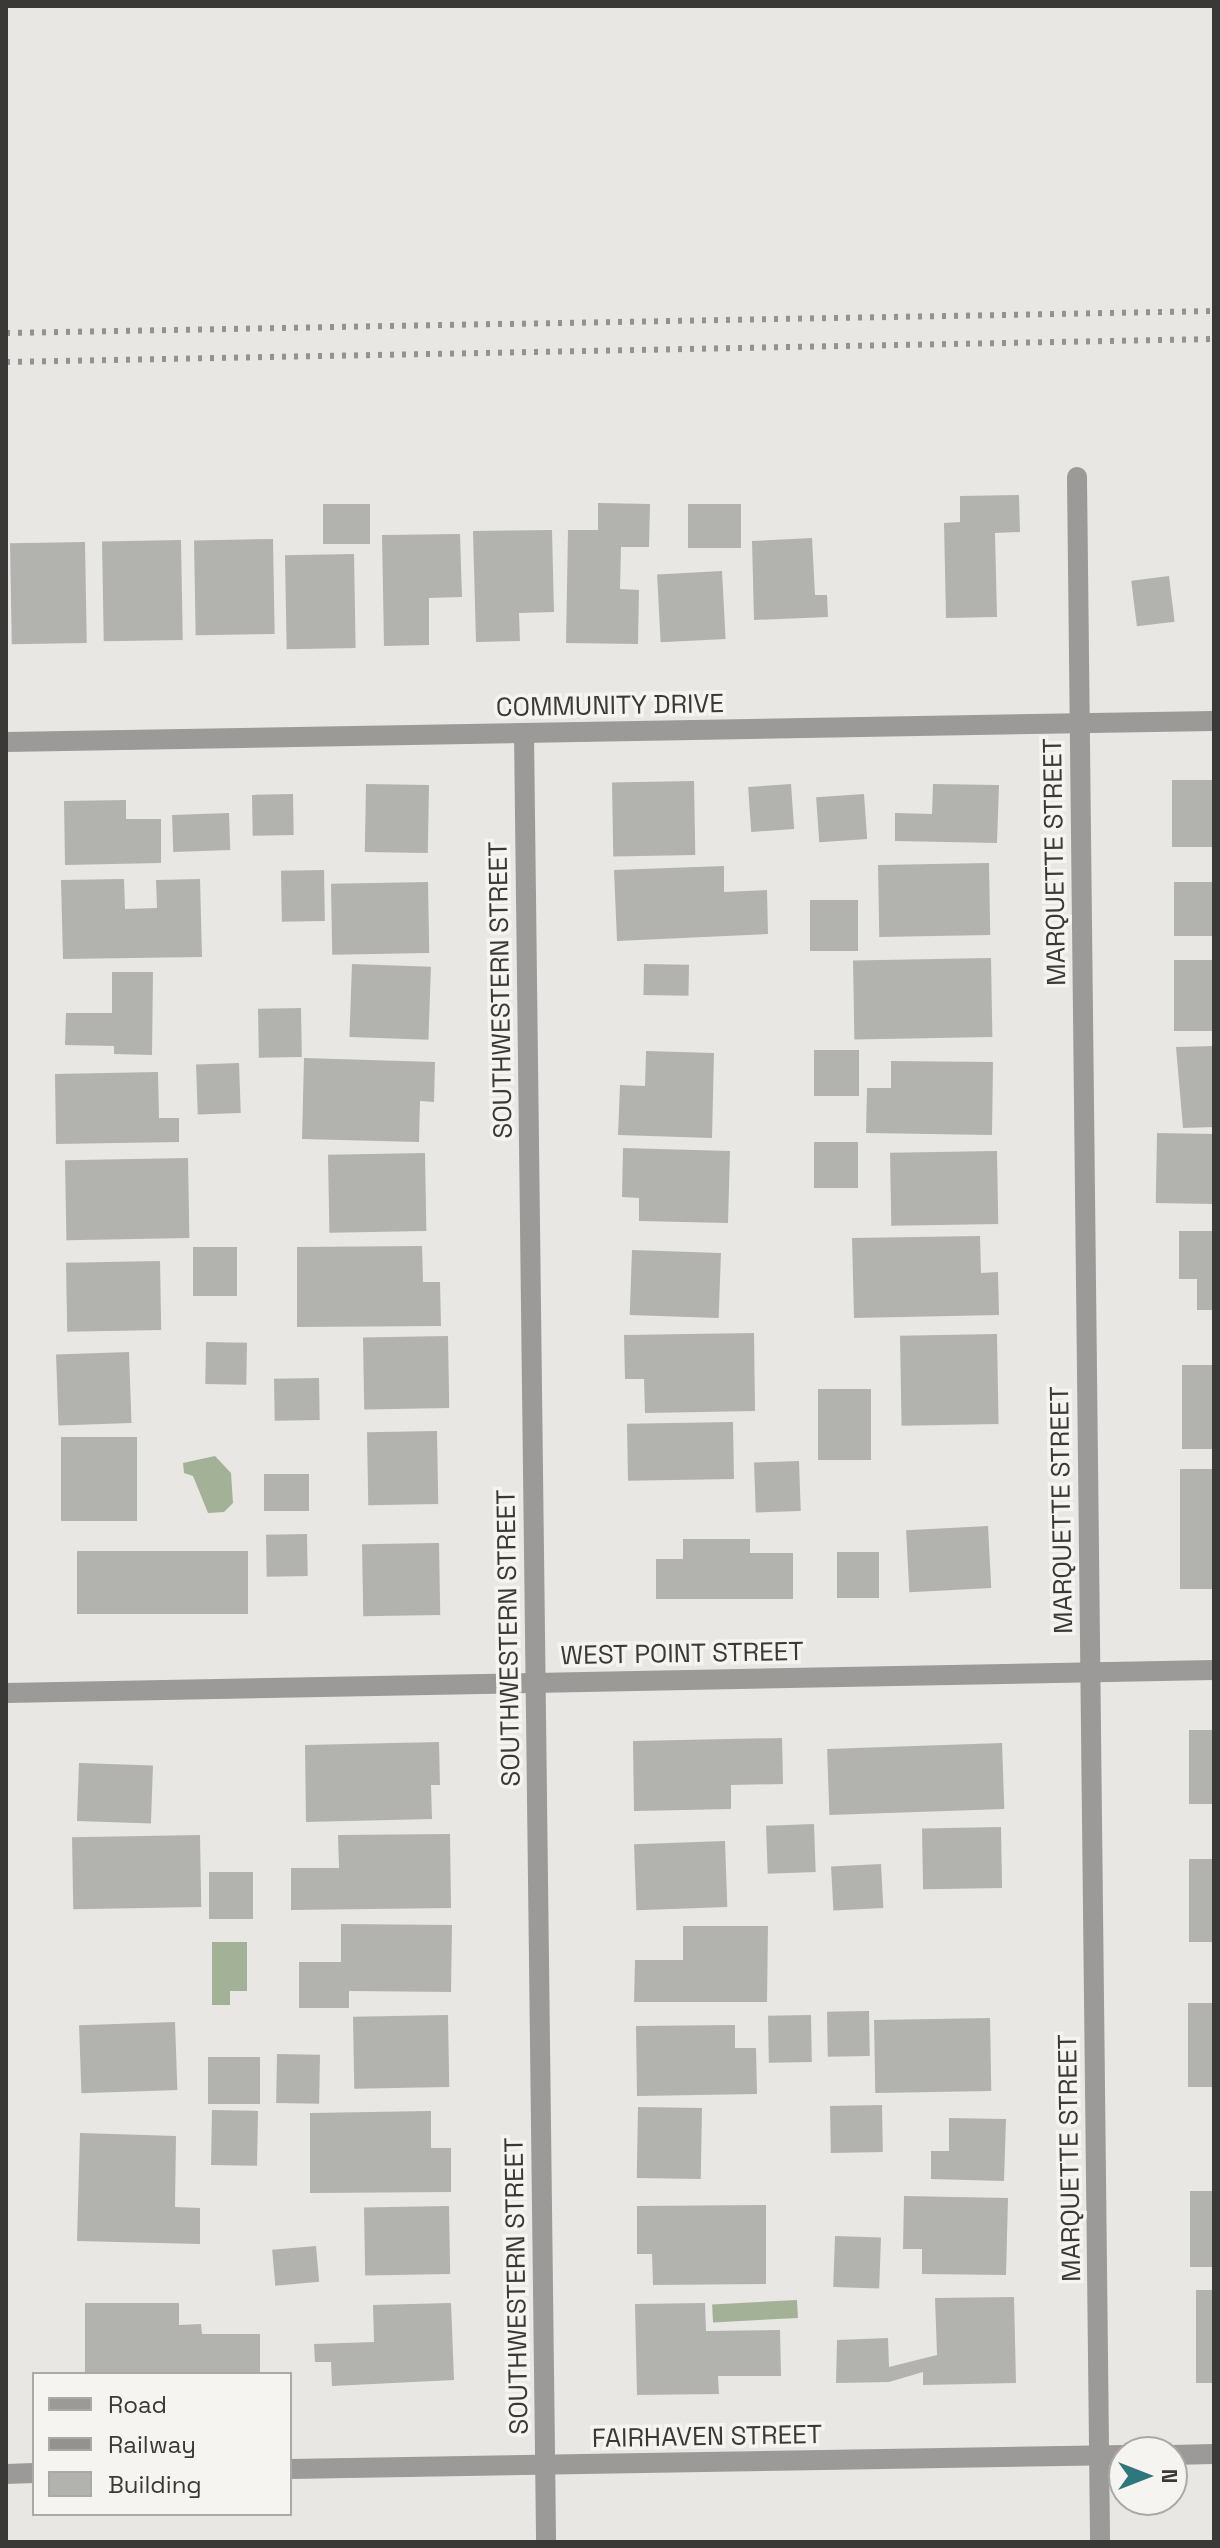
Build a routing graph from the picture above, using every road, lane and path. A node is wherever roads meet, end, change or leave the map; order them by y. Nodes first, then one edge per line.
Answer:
1 (1077, 477) dead end
2 (1214, 721) edge
3 (1079, 724) junction
4 (524, 734) junction
5 (6, 742) edge
6 (1214, 1670) edge
7 (1090, 1673) junction
8 (535, 1683) junction
9 (6, 1693) edge
10 (1214, 2454) edge
11 (1188, 2455) edge
12 (1099, 2456) junction
13 (1108, 2456) edge
14 (545, 2465) junction
15 (292, 2469) edge
16 (32, 2473) edge
17 (6, 2474) edge
18 (546, 2542) edge
19 (1100, 2542) edge

1 - 3 street, MARQUETTE STREET
2 - 3 street, COMMUNITY DRIVE
3 - 4 street, COMMUNITY DRIVE
3 - 7 street, MARQUETTE STREET
4 - 5 street, COMMUNITY DRIVE
4 - 8 street, SOUTHWESTERN STREET
6 - 7 street, WEST POINT STREET
7 - 8 street, WEST POINT STREET
7 - 12 street, MARQUETTE STREET
8 - 9 street, WEST POINT STREET
8 - 14 street, SOUTHWESTERN STREET
10 - 11 street
12 - 13 street, FAIRHAVEN STREET
12 - 14 street, FAIRHAVEN STREET
12 - 19 street, MARQUETTE STREET
14 - 15 street, FAIRHAVEN STREET
14 - 18 street, SOUTHWESTERN STREET
16 - 17 street

